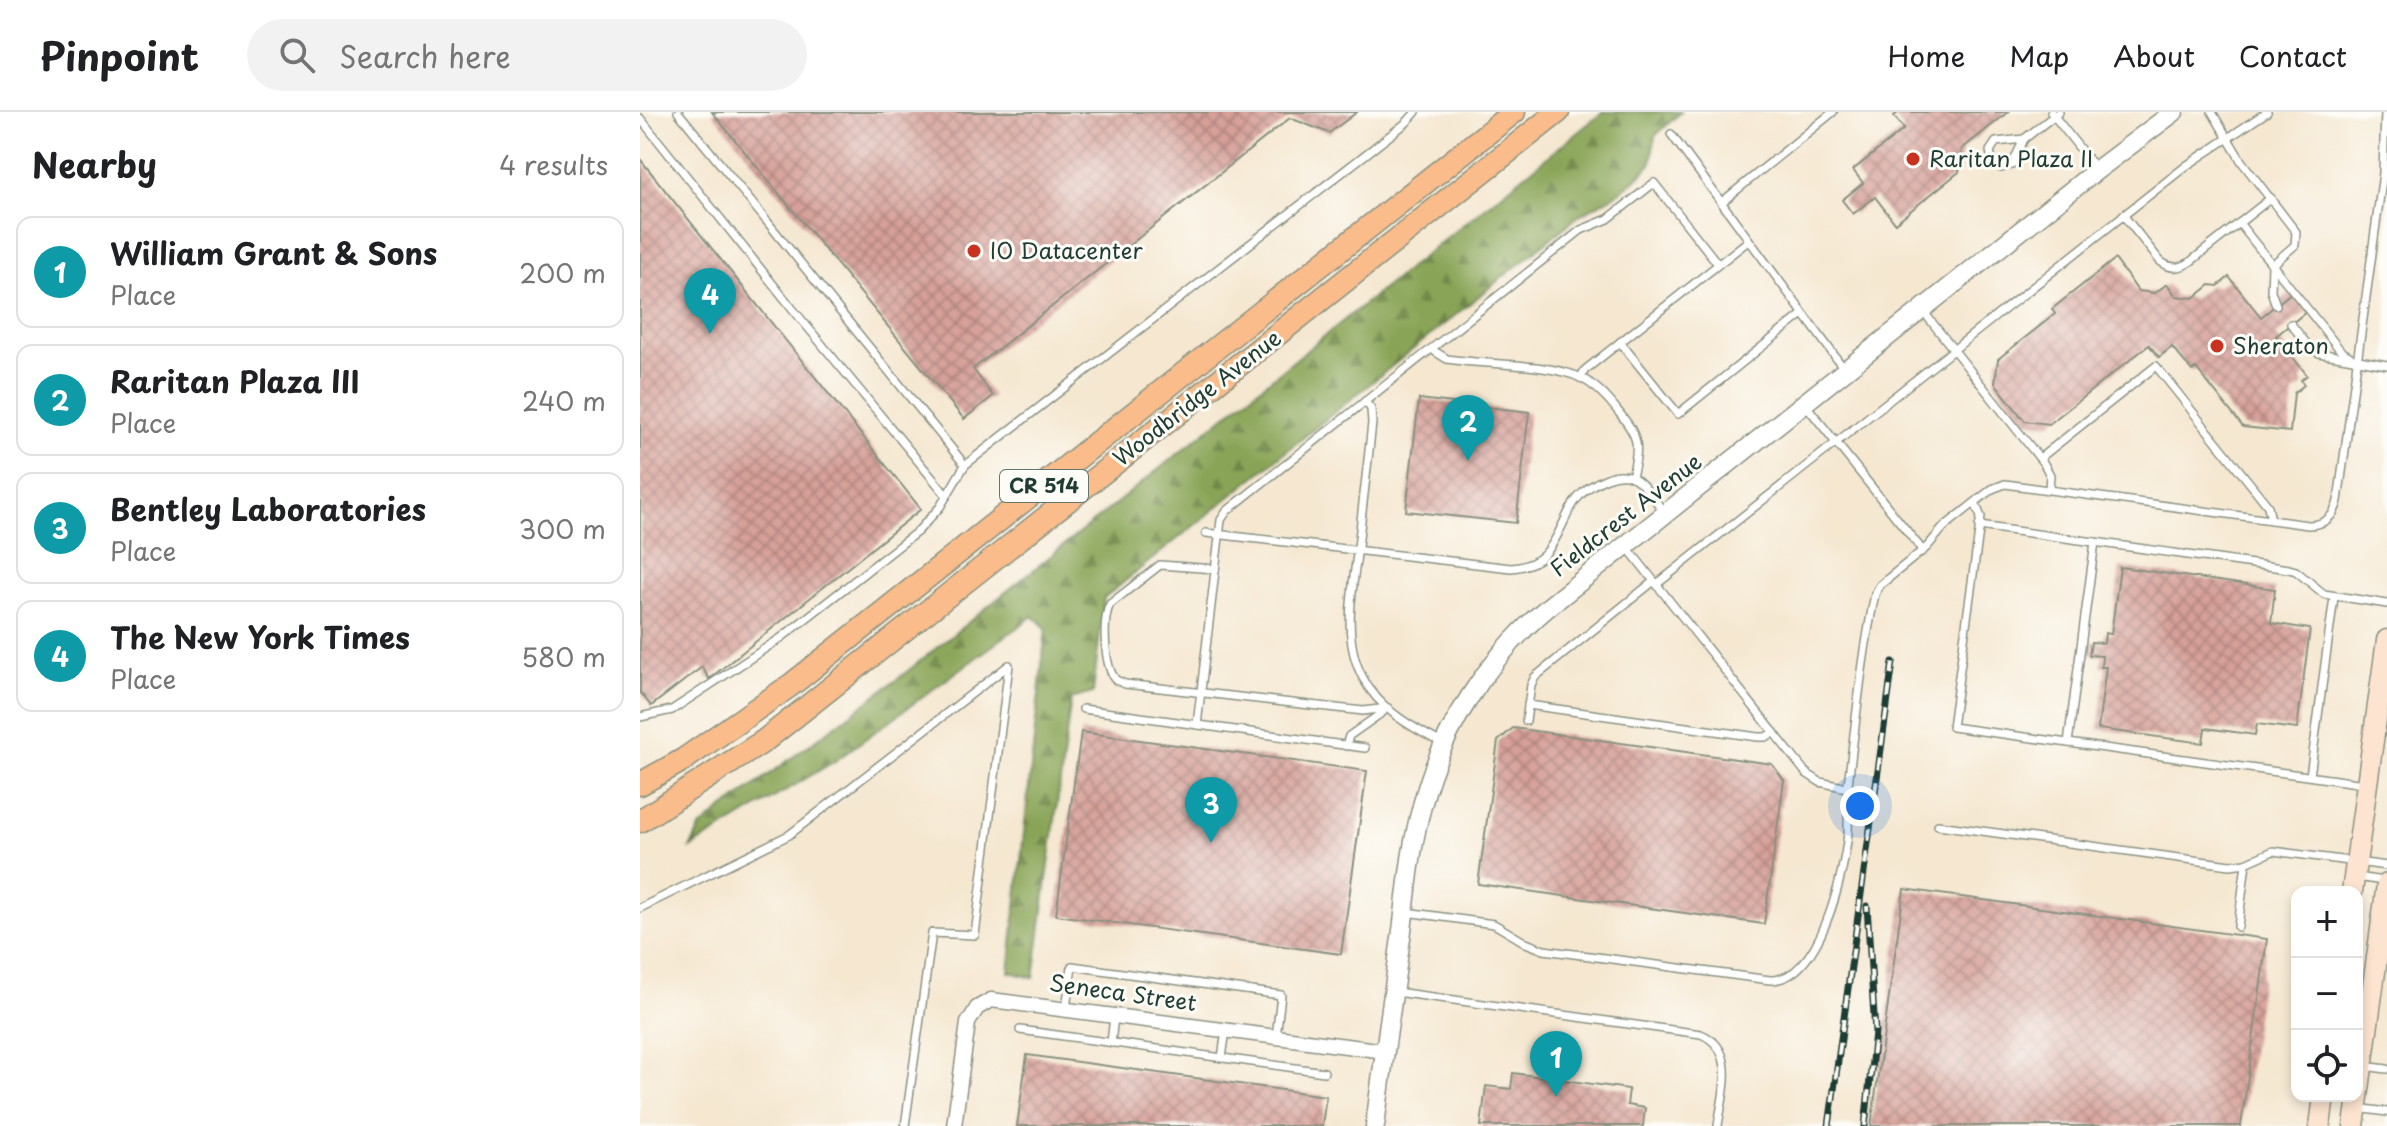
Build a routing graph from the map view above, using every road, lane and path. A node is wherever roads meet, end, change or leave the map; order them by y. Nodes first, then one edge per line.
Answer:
1 (678, 112) edge
2 (1416, 112) edge
3 (1514, 112) edge
4 (1558, 112) edge
5 (1833, 112) edge
6 (2174, 112) edge
7 (2212, 112) edge
8 (2267, 112) edge
9 (2385, 112) edge
10 (2055, 113) edge
11 (640, 118) edge
12 (1671, 134) dead end
13 (2226, 138) junction
14 (2024, 139) junction
15 (2097, 170) junction
16 (2271, 198) junction
17 (1722, 202) junction
18 (2123, 215) junction
19 (2239, 223) junction
20 (1748, 241) junction
21 (1718, 264) junction
22 (2272, 265) junction
23 (2276, 305) dead end
24 (1922, 311) junction
25 (1803, 314) junction
26 (2291, 324) dead end
27 (1620, 342) junction
28 (1431, 349) junction
29 (1953, 350) junction
30 (2357, 361) junction
31 (2387, 365) edge
32 (1846, 371) junction
33 (1580, 378) junction
34 (1365, 401) junction
35 (1805, 404) junction
36 (1836, 443) junction
37 (2040, 458) junction
38 (965, 465) junction
39 (1632, 477) junction
40 (2049, 489) junction
41 (947, 496) junction
42 (1975, 503) junction
43 (1666, 514) junction
44 (2271, 520) junction
45 (1979, 526) junction
46 (1206, 533) dead end
47 (1220, 535) junction
48 (2095, 542) junction
49 (1626, 546) junction
50 (1357, 551) junction
51 (1923, 551) junction
52 (1215, 569) junction
53 (1656, 583) junction
54 (2334, 597) junction
55 (2387, 604) edge
56 (2387, 640) edge
57 (1201, 693) junction
58 (1528, 705) junction
59 (1388, 708) junction
60 (1083, 709) dead end
61 (640, 717) edge
62 (1526, 721) dead end
63 (1197, 725) junction
64 (1774, 732) junction
65 (2068, 743) junction
66 (1444, 745) junction
67 (1346, 746) junction
68 (1365, 748) dead end
69 (2310, 776) junction
70 (640, 784) edge
71 (2367, 784) junction
72 (1847, 788) junction
73 (640, 821) edge
74 (1938, 825) dead end
75 (2246, 863) junction
76 (2387, 866) edge
77 (2354, 877) edge
78 (2387, 883) edge
79 (640, 908) edge
80 (1404, 911) junction
81 (2238, 927) dead end
82 (1393, 992) junction
83 (1066, 1008) junction
84 (1114, 1014) junction
85 (1020, 1030) dead end
86 (1226, 1030) junction
87 (1276, 1037) junction
88 (2363, 1039) edge
89 (1111, 1043) junction
90 (1385, 1051) junction
91 (1222, 1058) junction
92 (2363, 1066) edge
93 (2387, 1069) edge
94 (1324, 1072) dead end
95 (2323, 1102) edge
96 (2387, 1112) edge
97 (2355, 1117) edge
98 (905, 1126) edge
99 (954, 1126) edge
100 (1375, 1126) edge
101 (1718, 1126) edge
102 (2320, 1126) edge

1 - 38 lane
2 - 38 lane
3 - 70 main road, Woodbridge Avenue / CR 514
4 - 73 main road, Woodbridge Avenue / CR 514
5 - 17 lane
6 - 15 street, Fieldcrest Avenue
7 - 13 lane
8 - 13 lane
9 - 30 lane
10 - 14 lane
10 - 15 lane
11 - 41 lane
12 - 17 lane
13 - 16 lane
13 - 18 lane
14 - 14 lane
15 - 24 street, Fieldcrest Avenue
16 - 19 lane
16 - 22 lane
17 - 20 lane
18 - 19 lane
18 - 29 lane
19 - 22 lane
20 - 21 lane
20 - 25 lane
21 - 27 lane
21 - 28 lane
22 - 23 lane
22 - 30 lane
24 - 29 lane
24 - 32 street, Fieldcrest Avenue
25 - 27 lane
25 - 32 lane
26 - 30 lane
27 - 33 lane
28 - 33 lane
28 - 34 lane
29 - 36 lane
29 - 37 lane
30 - 31 lane
30 - 44 lane
32 - 35 street, Fieldcrest Avenue
33 - 39 lane
34 - 47 lane
34 - 50 lane
35 - 36 lane
35 - 43 street, Fieldcrest Avenue
36 - 51 lane
36 - 53 lane
37 - 40 lane
37 - 44 lane
38 - 41 lane
39 - 43 lane
39 - 50 lane
40 - 42 lane
40 - 44 lane
41 - 61 lane
42 - 45 lane
42 - 51 lane
43 - 49 street, Fieldcrest Avenue
45 - 48 lane
45 - 65 lane
46 - 47 lane
47 - 50 lane
47 - 52 lane
48 - 54 lane
48 - 65 lane
49 - 53 lane
49 - 66 street, Fieldcrest Avenue
50 - 59 lane
51 - 72 lane
52 - 57 lane
52 - 57 lane
53 - 58 lane
53 - 64 lane
54 - 55 lane
54 - 69 lane
56 - 71 main road
57 - 59 lane
57 - 63 lane
58 - 62 lane
58 - 64 lane
59 - 66 lane
59 - 67 lane
60 - 63 lane
63 - 67 lane
64 - 72 lane
65 - 69 lane
66 - 80 street, Fieldcrest Avenue
67 - 68 lane
69 - 71 lane
71 - 77 main road
72 - 80 lane
74 - 75 lane
75 - 77 lane
75 - 81 lane
76 - 77 lane
77 - 78 lane
78 - 88 main road
79 - 98 lane
80 - 82 street, Fieldcrest Avenue
82 - 90 street, Fieldcrest Avenue
82 - 101 lane
83 - 84 street, Seneca Street
83 - 87 lane
83 - 99 street, Seneca Street
84 - 86 street, Seneca Street
84 - 89 lane
85 - 89 lane
86 - 87 street, Seneca Street
86 - 91 lane
87 - 90 street, Seneca Street
89 - 91 lane
90 - 100 street, Fieldcrest Avenue
91 - 94 lane
92 - 93 lane
95 - 102 main road
96 - 97 lane

